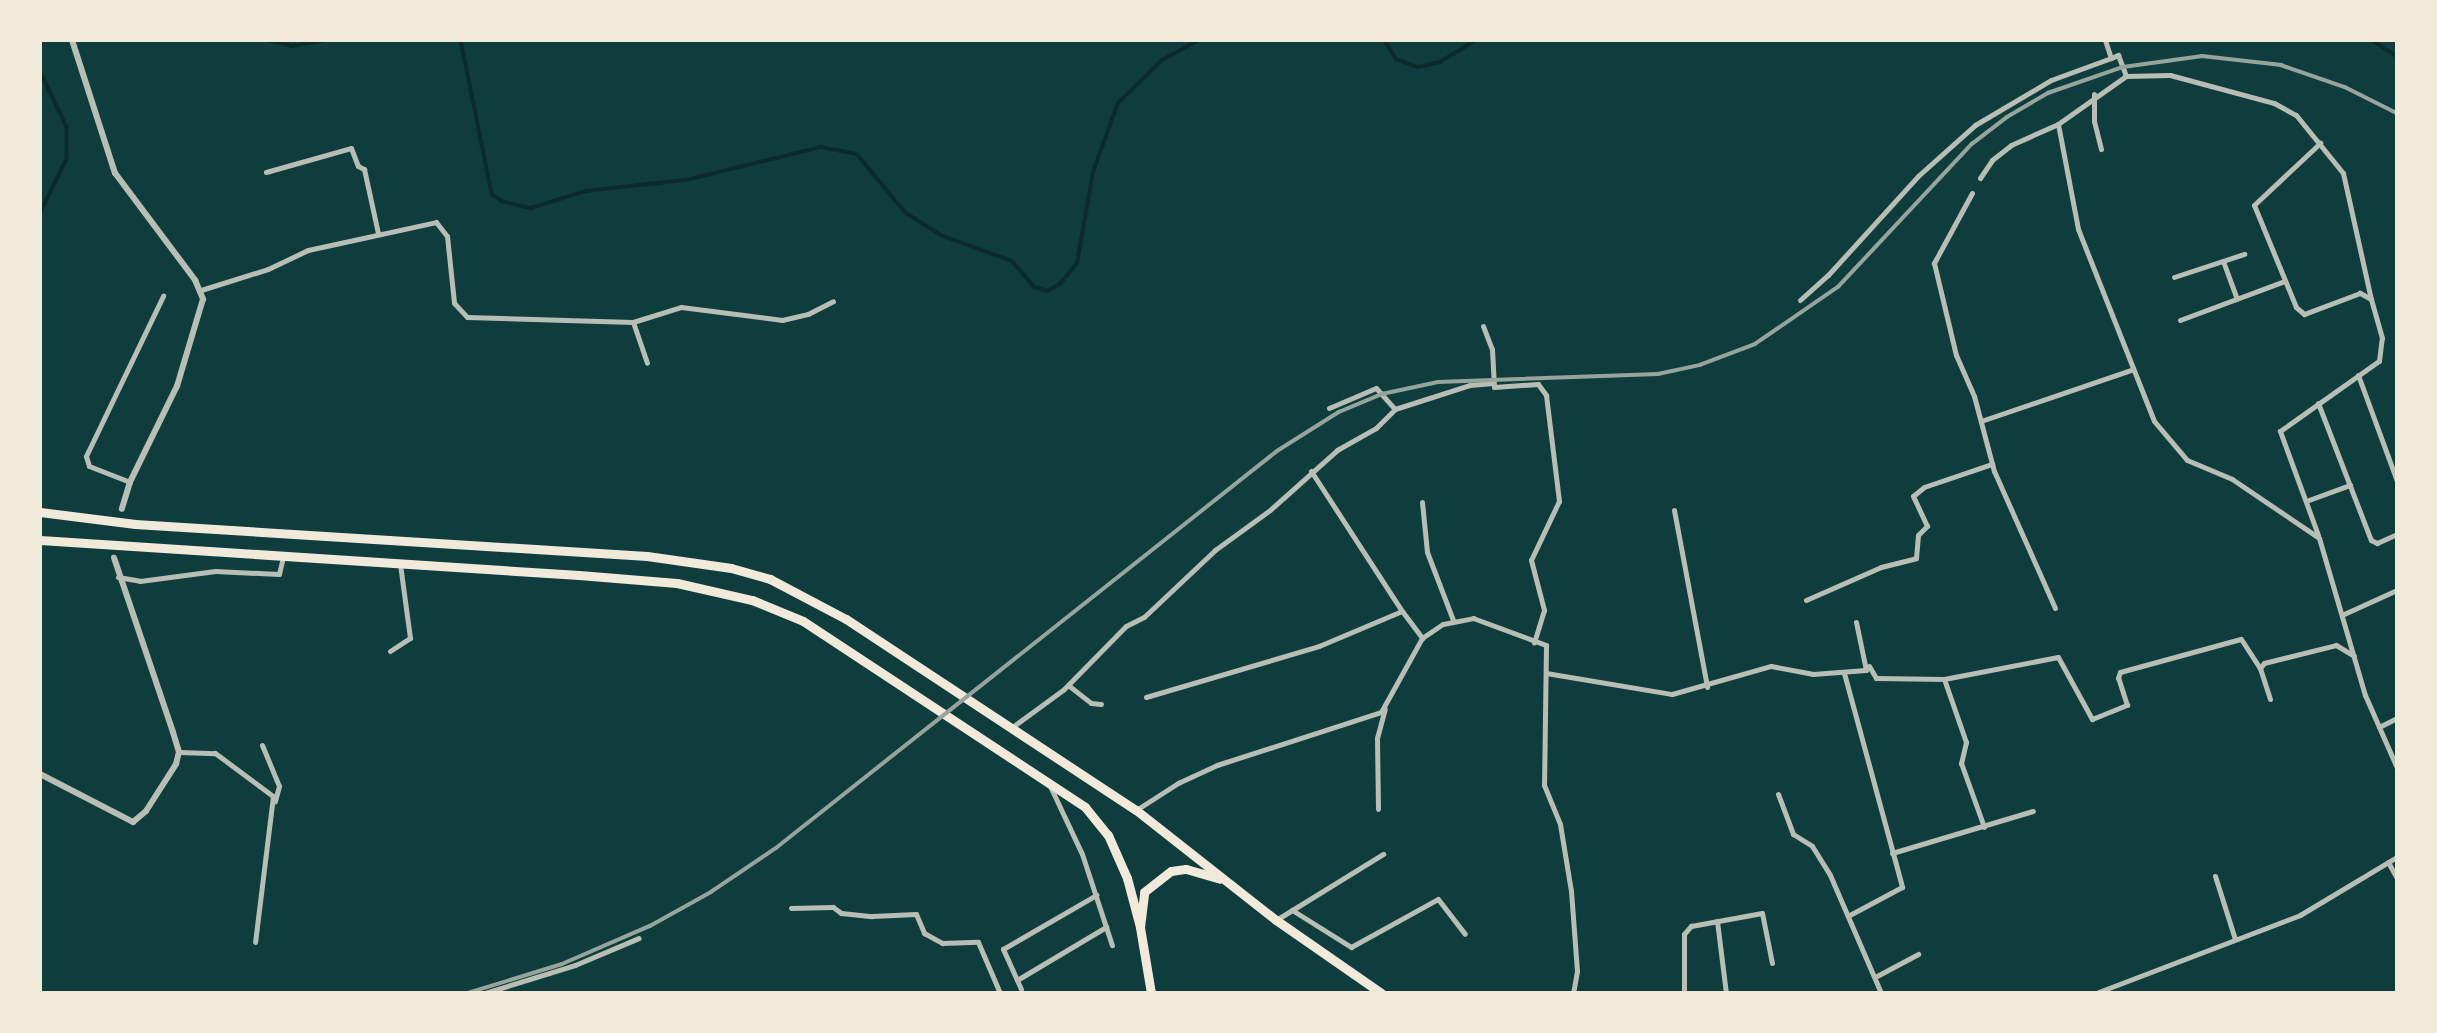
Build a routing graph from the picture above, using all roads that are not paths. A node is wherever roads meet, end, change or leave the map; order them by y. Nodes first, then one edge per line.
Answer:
1 (72, 40) edge
2 (2105, 40) edge
3 (2110, 58) junction
4 (2126, 76) junction
5 (2094, 94) junction
6 (2058, 124) junction
7 (2320, 143) junction
8 (2101, 149) dead end
9 (265, 172) dead end
10 (1980, 178) dead end
11 (1972, 193) dead end
12 (378, 233) junction
13 (2244, 254) dead end
14 (2223, 261) junction
15 (2174, 277) dead end
16 (2285, 281) junction
17 (201, 290) junction
18 (163, 296) dead end
19 (2236, 299) junction
20 (2371, 299) junction
21 (1800, 300) dead end
22 (833, 301) dead end
23 (2180, 320) dead end
24 (633, 323) junction
25 (1483, 326) dead end
26 (648, 363) dead end
27 (2131, 370) junction
28 (2358, 376) junction
29 (1493, 383) junction
30 (2318, 403) junction
31 (1329, 408) dead end
32 (1395, 409) junction
33 (1981, 421) junction
34 (1992, 464) junction
35 (1311, 471) junction
36 (2397, 481) edge
37 (130, 482) junction
38 (2350, 485) junction
39 (1422, 502) dead end
40 (2305, 502) junction
41 (122, 509) dead end
42 (1674, 510) dead end
43 (40, 512) edge
44 (2397, 534) edge
45 (2319, 538) junction
46 (40, 540) edge
47 (283, 556) junction
48 (114, 558) dead end
49 (400, 564) junction
50 (118, 577) junction
51 (2397, 590) edge
52 (1806, 600) dead end
53 (2056, 608) dead end
54 (1402, 611) junction
55 (2344, 614) junction
56 (1454, 620) junction
57 (1856, 622) dead end
58 (1422, 638) junction
59 (1534, 642) junction
60 (390, 650) dead end
61 (2354, 656) junction
62 (1869, 666) junction
63 (2260, 668) junction
64 (1546, 673) junction
65 (1844, 673) junction
66 (1944, 679) junction
67 (1068, 685) junction
68 (1707, 687) junction
69 (1146, 697) dead end
70 (2270, 699) dead end
71 (1101, 704) dead end
72 (1386, 706) junction
73 (2397, 718) edge
74 (2379, 727) junction
75 (1011, 728) junction
76 (262, 745) dead end
77 (179, 752) junction
78 (2397, 768) edge
79 (40, 774) edge
80 (1045, 777) junction
81 (1779, 794) dead end
82 (275, 802) junction
83 (1378, 809) dead end
84 (1136, 810) junction
85 (2033, 811) dead end
86 (1984, 827) junction
87 (1892, 853) junction
88 (1383, 854) dead end
89 (2397, 857) edge
90 (2388, 862) junction
91 (2215, 876) dead end
92 (2397, 878) edge
93 (1225, 880) junction
94 (1096, 895) junction
95 (791, 908) dead end
96 (1292, 910) junction
97 (1848, 916) junction
98 (1276, 920) junction
99 (1717, 921) junction
100 (1106, 927) junction
101 (1140, 927) junction
102 (1465, 934) dead end
103 (639, 938) dead end
104 (2235, 939) junction
105 (256, 942) dead end
106 (1112, 945) dead end
107 (1918, 954) dead end
108 (1772, 963) dead end
109 (1875, 978) junction
110 (1017, 980) junction
111 (1021, 989) dead end
112 (485, 993) edge
113 (1000, 993) edge
114 (1151, 993) edge
115 (1381, 993) edge
116 (1573, 993) edge
117 (1684, 993) edge
118 (1726, 993) edge
119 (1881, 993) edge
120 (2096, 993) edge

1 - 17 street
2 - 3 street
3 - 4 street
3 - 21 street
4 - 5 street
4 - 7 street
5 - 6 street
5 - 8 street
6 - 10 street
6 - 27 street
7 - 16 street
7 - 20 street
9 - 12 street
11 - 33 street
12 - 17 street
12 - 24 street
13 - 14 street
14 - 15 street
14 - 19 street
16 - 19 street
16 - 20 street
17 - 37 street
18 - 37 street
19 - 23 street
20 - 28 street
22 - 24 street
24 - 26 street
25 - 29 street
27 - 33 street
27 - 45 street
28 - 30 street
28 - 36 street
29 - 32 street
29 - 59 street
30 - 38 street
30 - 40 street
31 - 32 street
32 - 35 street
33 - 34 street
34 - 52 street
34 - 53 street
35 - 54 street
35 - 67 street
37 - 41 street
38 - 40 street
38 - 44 street
39 - 56 street
40 - 45 street
42 - 68 street
43 - 75 highway
45 - 55 street
46 - 47 highway
47 - 49 highway
47 - 50 street
48 - 50 street
49 - 60 street
49 - 80 highway
50 - 77 street
51 - 55 street
54 - 58 street
54 - 69 street
55 - 61 street
56 - 58 street
56 - 59 street
57 - 62 street
58 - 72 street
59 - 64 street
61 - 63 street
61 - 74 street
62 - 65 street
62 - 66 street
63 - 66 street
63 - 70 street
64 - 68 street
64 - 116 street
65 - 68 street
65 - 87 street
66 - 86 street
67 - 71 street
67 - 75 street
72 - 83 street
72 - 84 street
73 - 74 street
74 - 78 street
75 - 84 highway
76 - 82 street
77 - 79 street
77 - 82 street
80 - 94 street
80 - 101 highway
81 - 97 street
82 - 105 street
84 - 93 highway
85 - 86 street
86 - 87 street
87 - 97 street
88 - 96 street
89 - 90 street
90 - 92 street
90 - 104 street
91 - 104 street
93 - 98 highway
93 - 101 highway
94 - 100 street
94 - 110 street
95 - 113 street
96 - 98 street
96 - 102 street
97 - 109 street
98 - 115 highway
99 - 108 street
99 - 117 street
99 - 118 street
100 - 106 street
100 - 110 street
101 - 114 highway
103 - 112 street
104 - 120 street
107 - 109 street
109 - 119 street
110 - 111 street

